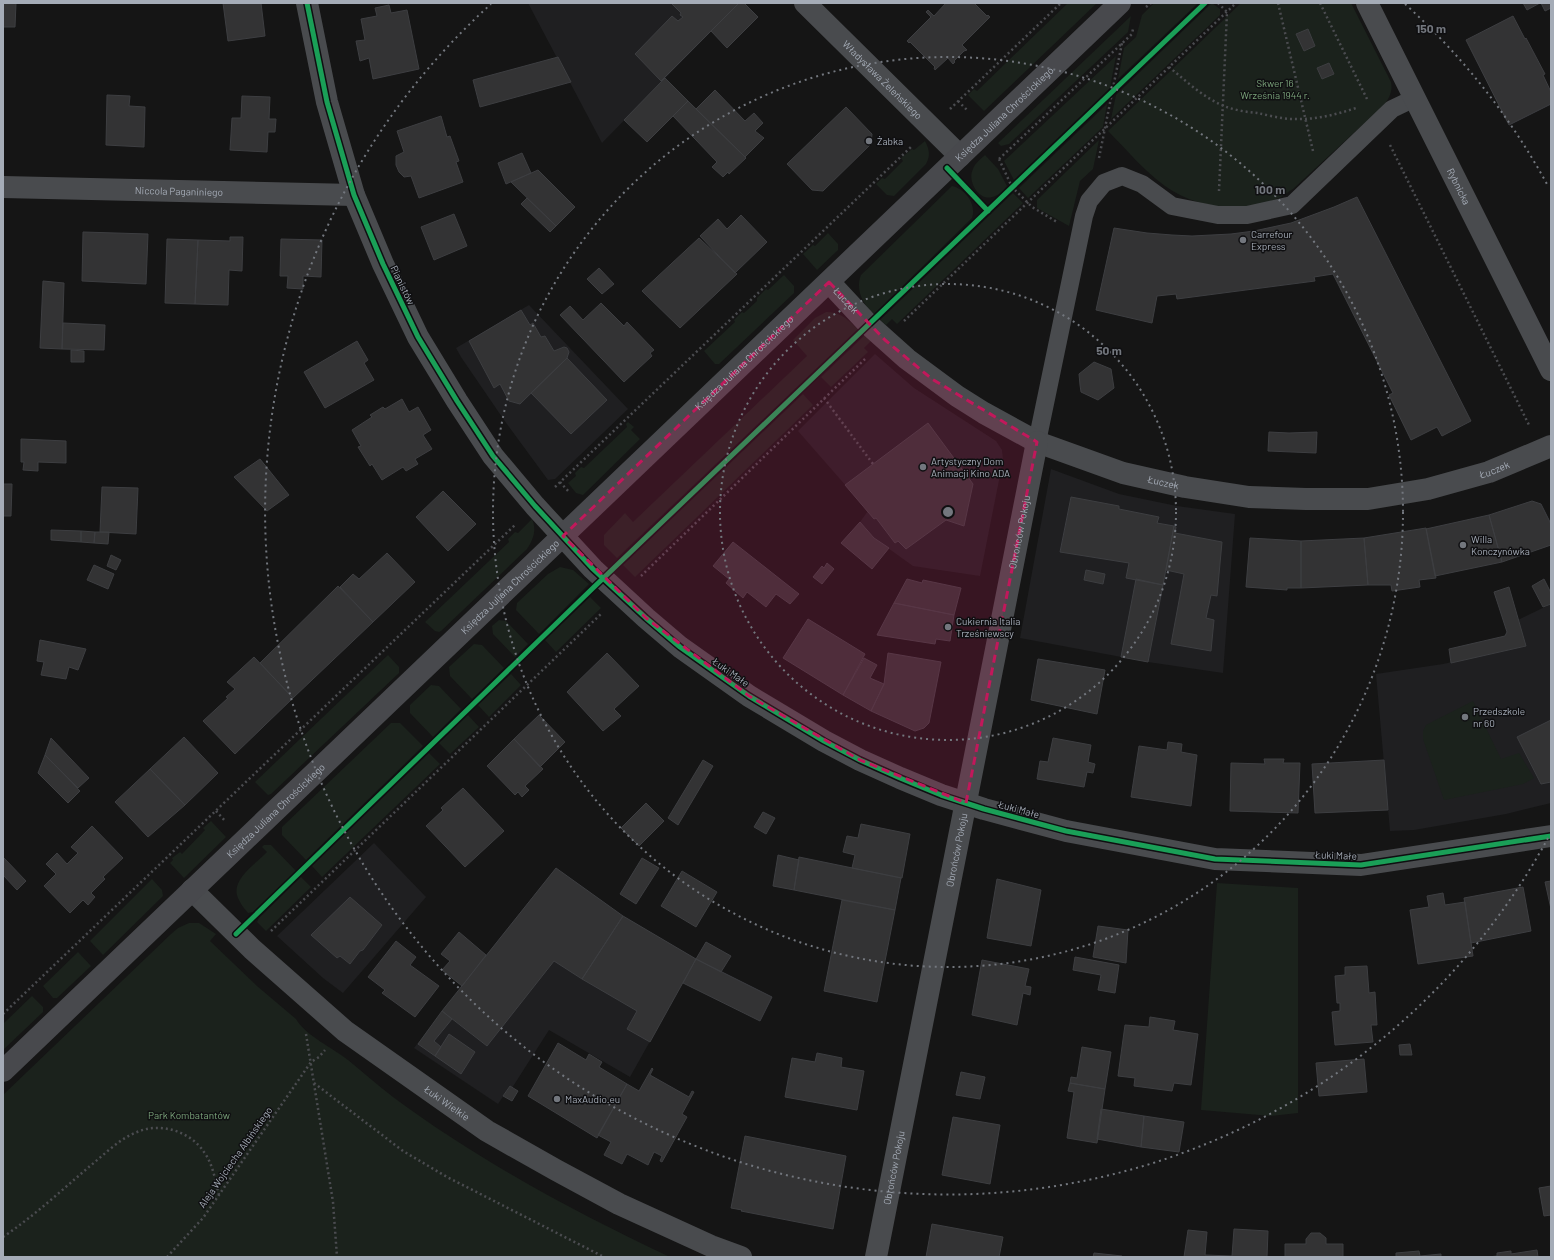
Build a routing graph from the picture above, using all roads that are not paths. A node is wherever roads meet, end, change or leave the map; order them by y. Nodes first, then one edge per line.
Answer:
1 (307, 3) edge
2 (805, 3) edge
3 (1120, 3) edge
4 (1367, 3) edge
5 (1415, 98) junction
6 (960, 156) junction
7 (3, 187) edge
8 (354, 195) junction
9 (829, 282) junction
10 (1551, 370) edge
11 (1037, 442) junction
12 (1546, 448) edge
13 (563, 536) junction
14 (966, 803) junction
15 (1551, 836) edge
16 (192, 890) junction
17 (3, 1071) edge
18 (742, 1257) edge
19 (876, 1257) edge

1 - 8 street, Pianistów
2 - 6 street, Władysława Żeleńskiego
3 - 6 street, Księdza Juliana Chrościckiego
4 - 5 street, Rybnicka
5 - 10 street, Rybnicka
5 - 11 lane
6 - 9 street, Księdza Juliana Chrościckiego
7 - 8 street, Niccola Paganiniego
8 - 13 street, Pianistów
9 - 11 street, Łuczek
9 - 13 street, Księdza Juliana Chrościckiego
11 - 12 street, Łuczek
11 - 14 street, Obrońców Pokoju
13 - 14 street, Łuki Małe
13 - 16 street, Księdza Juliana Chrościckiego
14 - 15 street, Łuki Małe
14 - 19 street, Obrońców Pokoju
16 - 17 street, Księdza Juliana Chrościckiego
16 - 18 street, Łuki Wielkie

